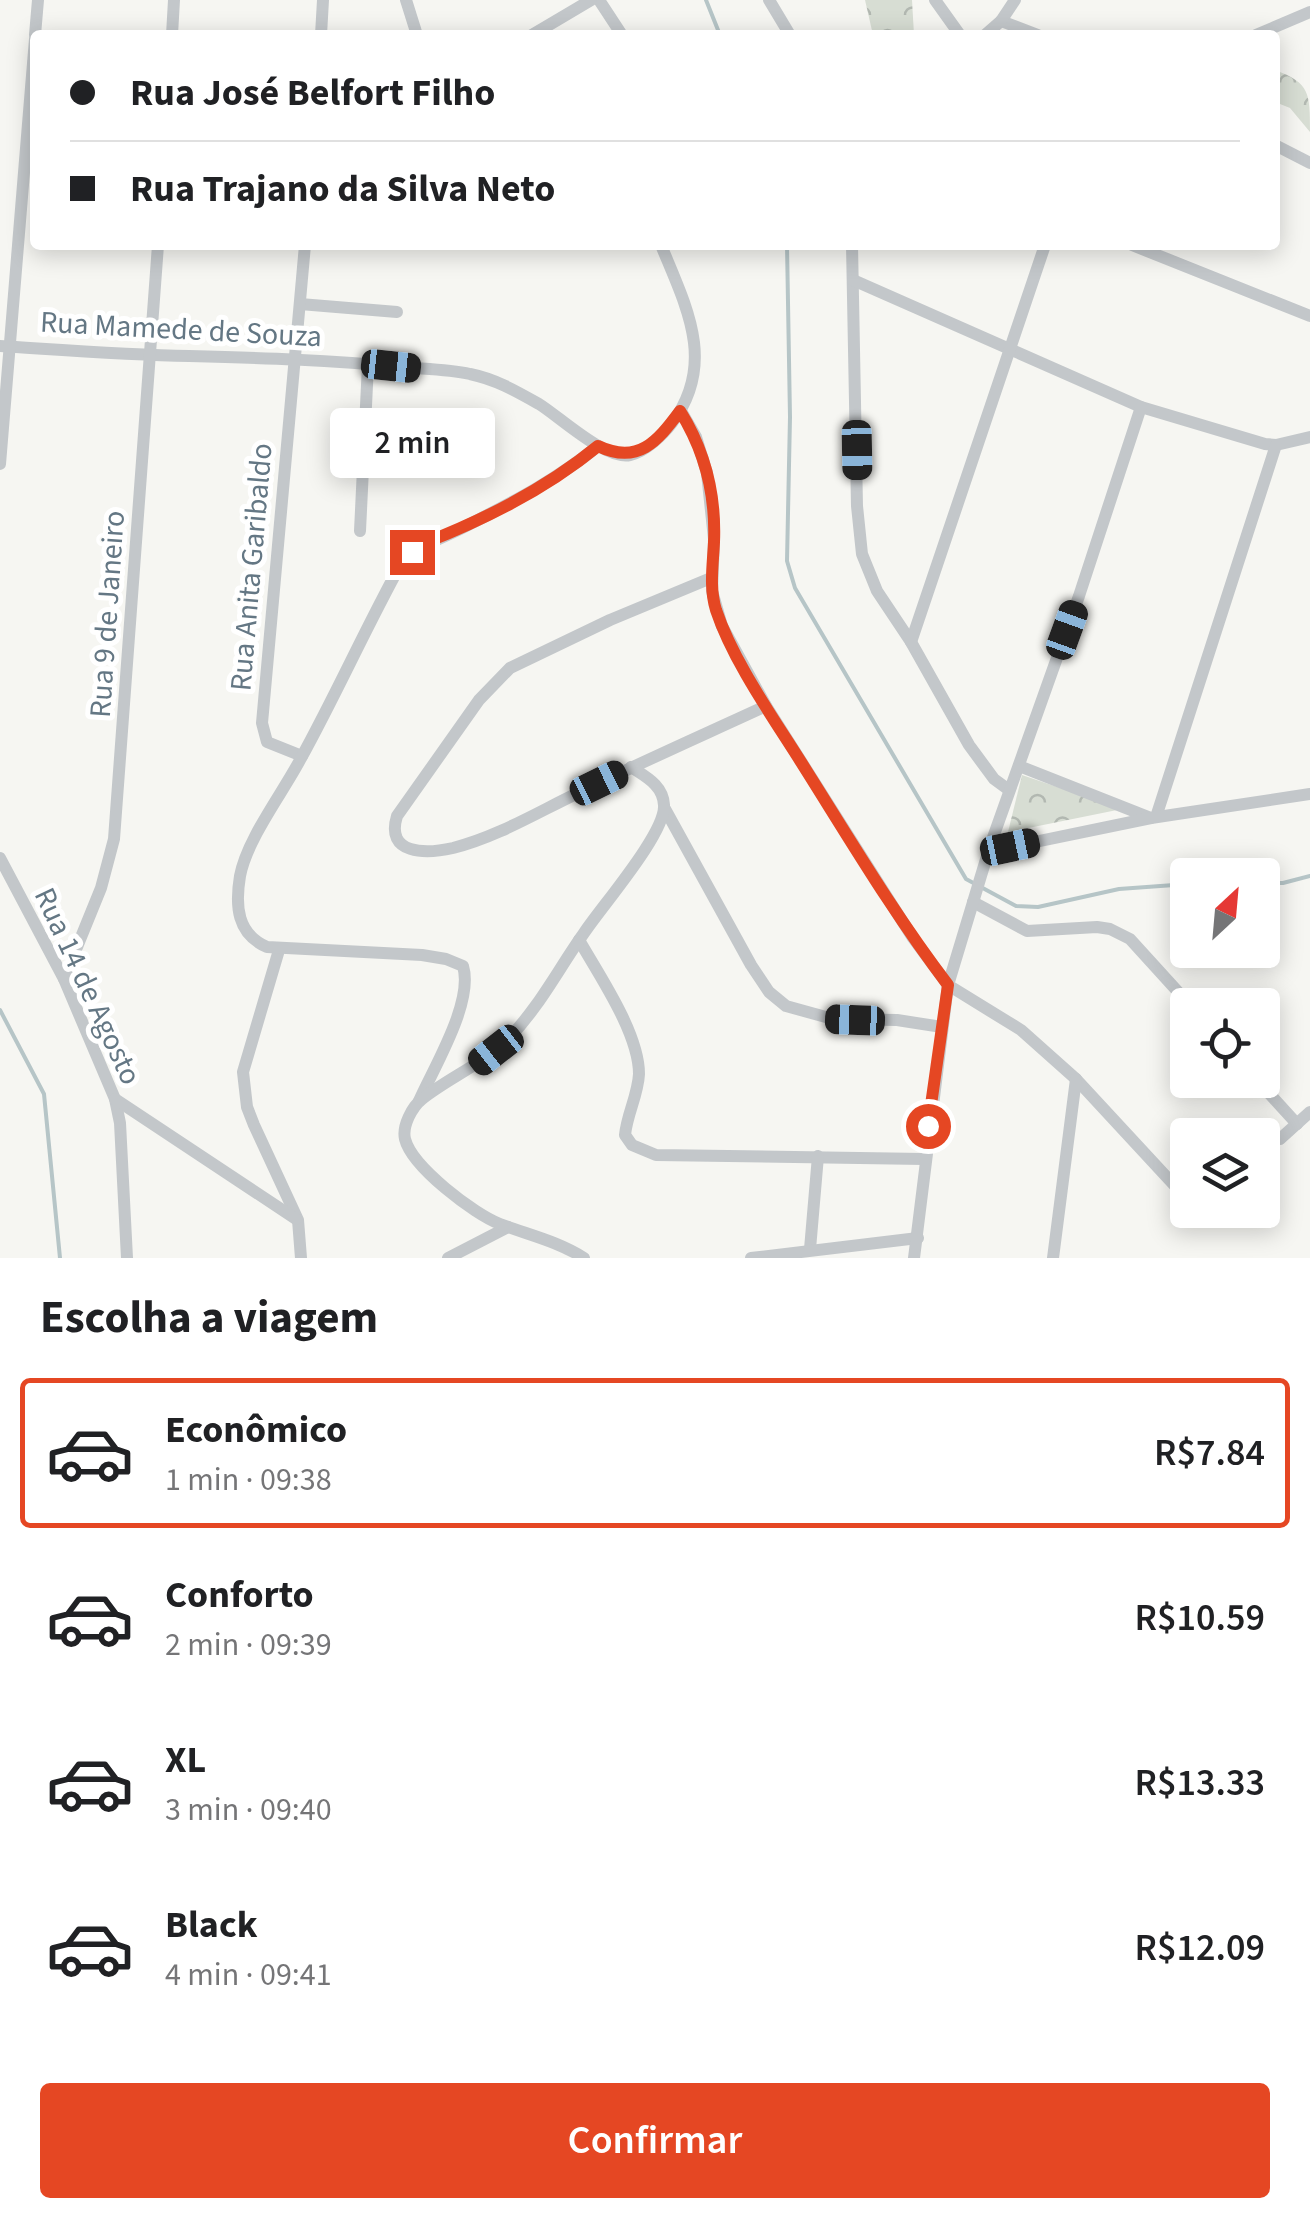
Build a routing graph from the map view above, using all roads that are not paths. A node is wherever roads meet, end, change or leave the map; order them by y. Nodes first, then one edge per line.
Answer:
1 (38, 0) edge
2 (174, 0) edge
3 (323, 0) edge
4 (406, 0) edge
5 (591, 0) edge
6 (599, 0) edge
7 (769, 0) edge
8 (936, 0) edge
9 (1015, 0) edge
10 (1310, 12) edge
11 (1001, 20) junction
12 (36, 30) edge
13 (172, 30) edge
14 (320, 30) edge
15 (416, 30) edge
16 (540, 30) edge
17 (619, 30) edge
18 (787, 30) edge
19 (957, 30) edge
20 (990, 30) edge
21 (1026, 30) edge
22 (1268, 30) edge
23 (30, 87) edge
24 (1280, 147) edge
25 (1310, 163) edge
26 (158, 250) edge
27 (305, 250) edge
28 (663, 250) edge
29 (852, 250) edge
30 (1042, 250) edge
31 (1145, 250) edge
32 (854, 280) junction
33 (300, 304) junction
34 (397, 312) dead end
35 (1310, 316) edge
36 (4, 346) edge
37 (1008, 350) junction
38 (150, 356) junction
39 (296, 358) junction
40 (368, 364) junction
41 (1142, 408) junction
42 (680, 411) junction
43 (1310, 437) edge
44 (1276, 445) junction
45 (598, 446) junction
46 (0, 464) edge
47 (360, 531) dead end
48 (711, 578) junction
49 (910, 642) junction
50 (766, 706) junction
51 (302, 756) junction
52 (1019, 766) junction
53 (631, 767) junction
54 (1010, 790) junction
55 (1310, 794) edge
56 (665, 810) junction
57 (1154, 818) junction
58 (990, 846) junction
59 (0, 858) edge
60 (972, 902) junction
61 (579, 940) junction
62 (279, 950) junction
63 (64, 979) junction
64 (948, 985) junction
65 (1175, 988) edge
66 (942, 1027) junction
67 (1076, 1079) junction
68 (1273, 1098) edge
69 (116, 1099) junction
70 (419, 1101) junction
71 (1310, 1112) edge
72 (1297, 1124) junction
73 (1280, 1139) dead end
74 (818, 1156) junction
75 (924, 1158) junction
76 (1170, 1181) edge
77 (298, 1220) junction
78 (508, 1227) junction
79 (918, 1238) junction
80 (810, 1249) junction
81 (128, 1258) edge
82 (301, 1258) edge
83 (448, 1258) edge
84 (584, 1258) edge
85 (751, 1258) edge
86 (914, 1258) edge
87 (1053, 1258) edge

1 - 12 street
2 - 13 street
3 - 14 street
4 - 15 street
5 - 16 street
6 - 17 street
7 - 18 street
8 - 19 street
9 - 11 street
10 - 22 street
11 - 20 street
11 - 21 street
23 - 36 street
24 - 25 street
26 - 38 street, Rua 9 de Janeiro
27 - 33 street
28 - 42 street
29 - 32 street
30 - 37 street
31 - 35 street
32 - 37 street
32 - 49 street
33 - 34 street
33 - 39 street
36 - 38 street, Rua Mamede de Souza
36 - 46 street
37 - 41 street
37 - 49 street
38 - 39 street, Rua Mamede de Souza
38 - 63 street, Rua 9 de Janeiro
39 - 40 street, Rua Mamede de Souza
39 - 51 street, Rua Anita Garibaldo
40 - 45 street, Rua Mamede de Souza
40 - 47 street
41 - 44 street
41 - 52 street
42 - 45 street
42 - 48 street
43 - 44 street
44 - 57 street
45 - 51 street
48 - 50 street
48 - 53 street
49 - 54 street
50 - 53 street
50 - 64 street
51 - 62 street
52 - 54 street
52 - 57 street
53 - 56 street
54 - 58 street
55 - 57 street
56 - 61 street
56 - 66 street
57 - 58 street
58 - 60 street
59 - 63 street, Rua 14 de Agosto
60 - 64 street
60 - 65 street
61 - 70 street
61 - 74 street
62 - 70 street
62 - 77 street
63 - 69 street, Rua 14 de Agosto
64 - 66 street
64 - 67 street
66 - 75 street
67 - 76 street
67 - 87 street
68 - 72 street
69 - 77 street
69 - 81 street, Rua 14 de Agosto
70 - 78 street
71 - 72 street
72 - 73 street
74 - 75 street
74 - 80 street
75 - 79 street
77 - 82 street
78 - 83 street
78 - 84 street
79 - 80 street
79 - 86 street
80 - 85 street

